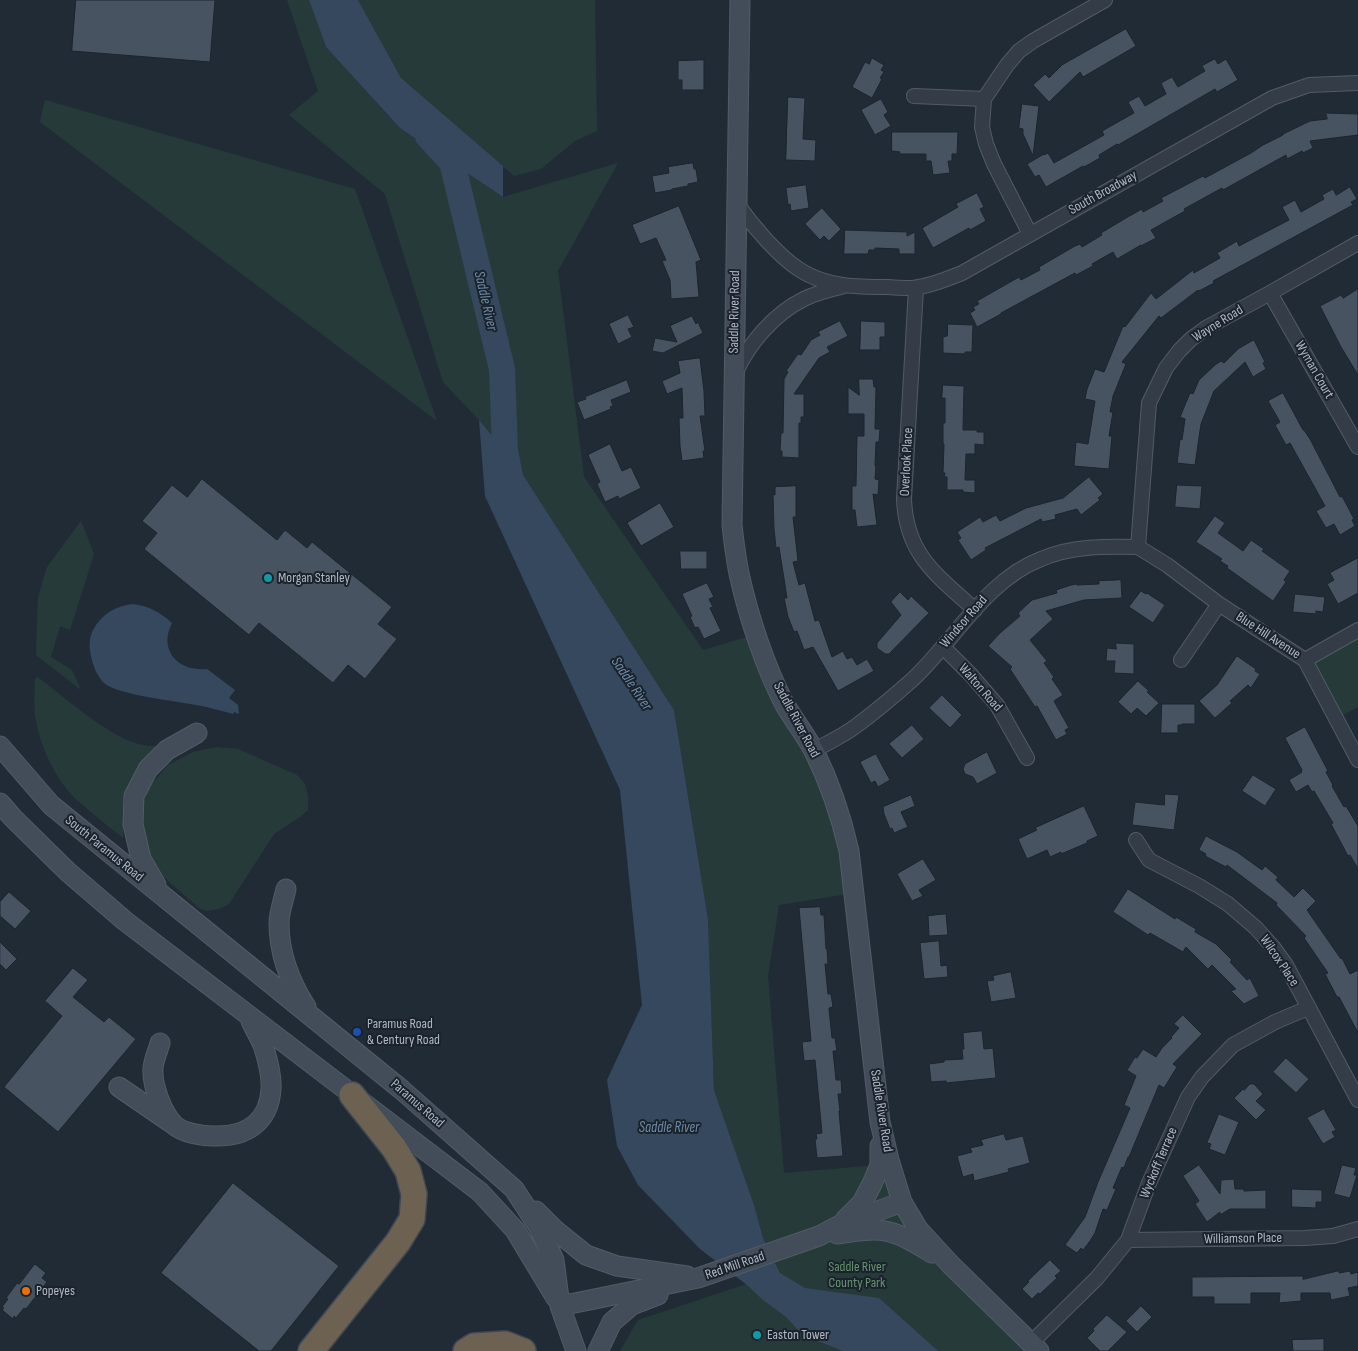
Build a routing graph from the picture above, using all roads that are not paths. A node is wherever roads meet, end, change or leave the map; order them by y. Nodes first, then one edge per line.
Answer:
1 (740, 0) edge
2 (1105, 0) edge
3 (1358, 83) edge
4 (914, 96) dead end
5 (984, 99) junction
6 (737, 204) junction
7 (1030, 234) junction
8 (1358, 243) edge
9 (844, 286) junction
10 (916, 288) junction
11 (1270, 293) junction
12 (734, 377) junction
13 (1357, 442) edge
14 (1138, 546) junction
15 (1219, 604) junction
16 (975, 610) junction
17 (1358, 630) edge
18 (943, 647) junction
19 (1181, 660) dead end
20 (1305, 660) junction
21 (197, 734) dead end
22 (0, 746) edge
23 (813, 751) junction
24 (1027, 758) dead end
25 (1358, 760) edge
26 (0, 803) edge
27 (1136, 840) dead end
28 (286, 889) dead end
29 (161, 894) junction
30 (218, 941) joint
31 (1308, 1008) junction
32 (248, 1015) junction
33 (312, 1017) junction
34 (160, 1044) dead end
35 (119, 1087) dead end
36 (352, 1095) junction
37 (1358, 1100) edge
38 (880, 1122) junction
39 (175, 1125) junction
40 (514, 1189) junction
41 (902, 1202) junction
42 (840, 1225) junction
43 (1358, 1229) edge
44 (819, 1236) junction
45 (1128, 1240) junction
46 (950, 1264) junction
47 (698, 1278) junction
48 (560, 1306) junction
49 (1035, 1347) edge
50 (311, 1351) edge
51 (466, 1351) edge
52 (523, 1351) edge
53 (576, 1351) edge
54 (598, 1351) edge

1 - 6 main road, Saddle River Road
2 - 5 street
3 - 7 street, South Broadway
4 - 5 street
5 - 7 street
6 - 9 street, South Broadway
6 - 12 main road, Saddle River Road
7 - 10 street, South Broadway
8 - 11 street, Wayne Road
9 - 10 street, South Broadway
9 - 12 street, South Broadway
10 - 16 street, Overlook Place
11 - 13 street, Wyman Court
11 - 14 street, Wayne Road
12 - 23 main road, Saddle River Road
14 - 15 street, Blue Hill Avenue
14 - 16 street, Windsor Road
15 - 19 street
15 - 20 street, Blue Hill Avenue
16 - 18 street, Windsor Road
17 - 20 street
18 - 23 street, Windsor Road
18 - 24 street, Walton Road
20 - 25 street, Blue Hill Avenue
21 - 29 main road
22 - 29 main road, South Paramus Road
23 - 38 main road, Saddle River Road
26 - 32 main road, Paramus Road
27 - 31 street, Wilcox Place
28 - 33 main road
29 - 30 main road, South Paramus Road
30 - 33 main road, Paramus Road
31 - 37 street, Wilcox Place
31 - 45 street, Wyckoff Terrace
32 - 36 main road, Paramus Road
32 - 39 main road
33 - 40 main road, Paramus Road
34 - 39 main road
35 - 39 main road
36 - 48 main road, Paramus Road
36 - 50 highway
38 - 41 main road, Saddle River Road
38 - 42 main road
40 - 47 main road
40 - 48 main road, Paramus Road
41 - 42 main road, Red Mill Road
41 - 46 main road, Saddle River Road
42 - 44 main road, Red Mill Road
43 - 45 street, Williamson Place
44 - 46 main road
44 - 47 main road, Red Mill Road
45 - 49 street, Wyckoff Terrace
46 - 49 main road, Saddle River Road
47 - 48 main road, Red Mill Road
47 - 54 main road
48 - 53 main road, Paramus Road
51 - 52 highway

